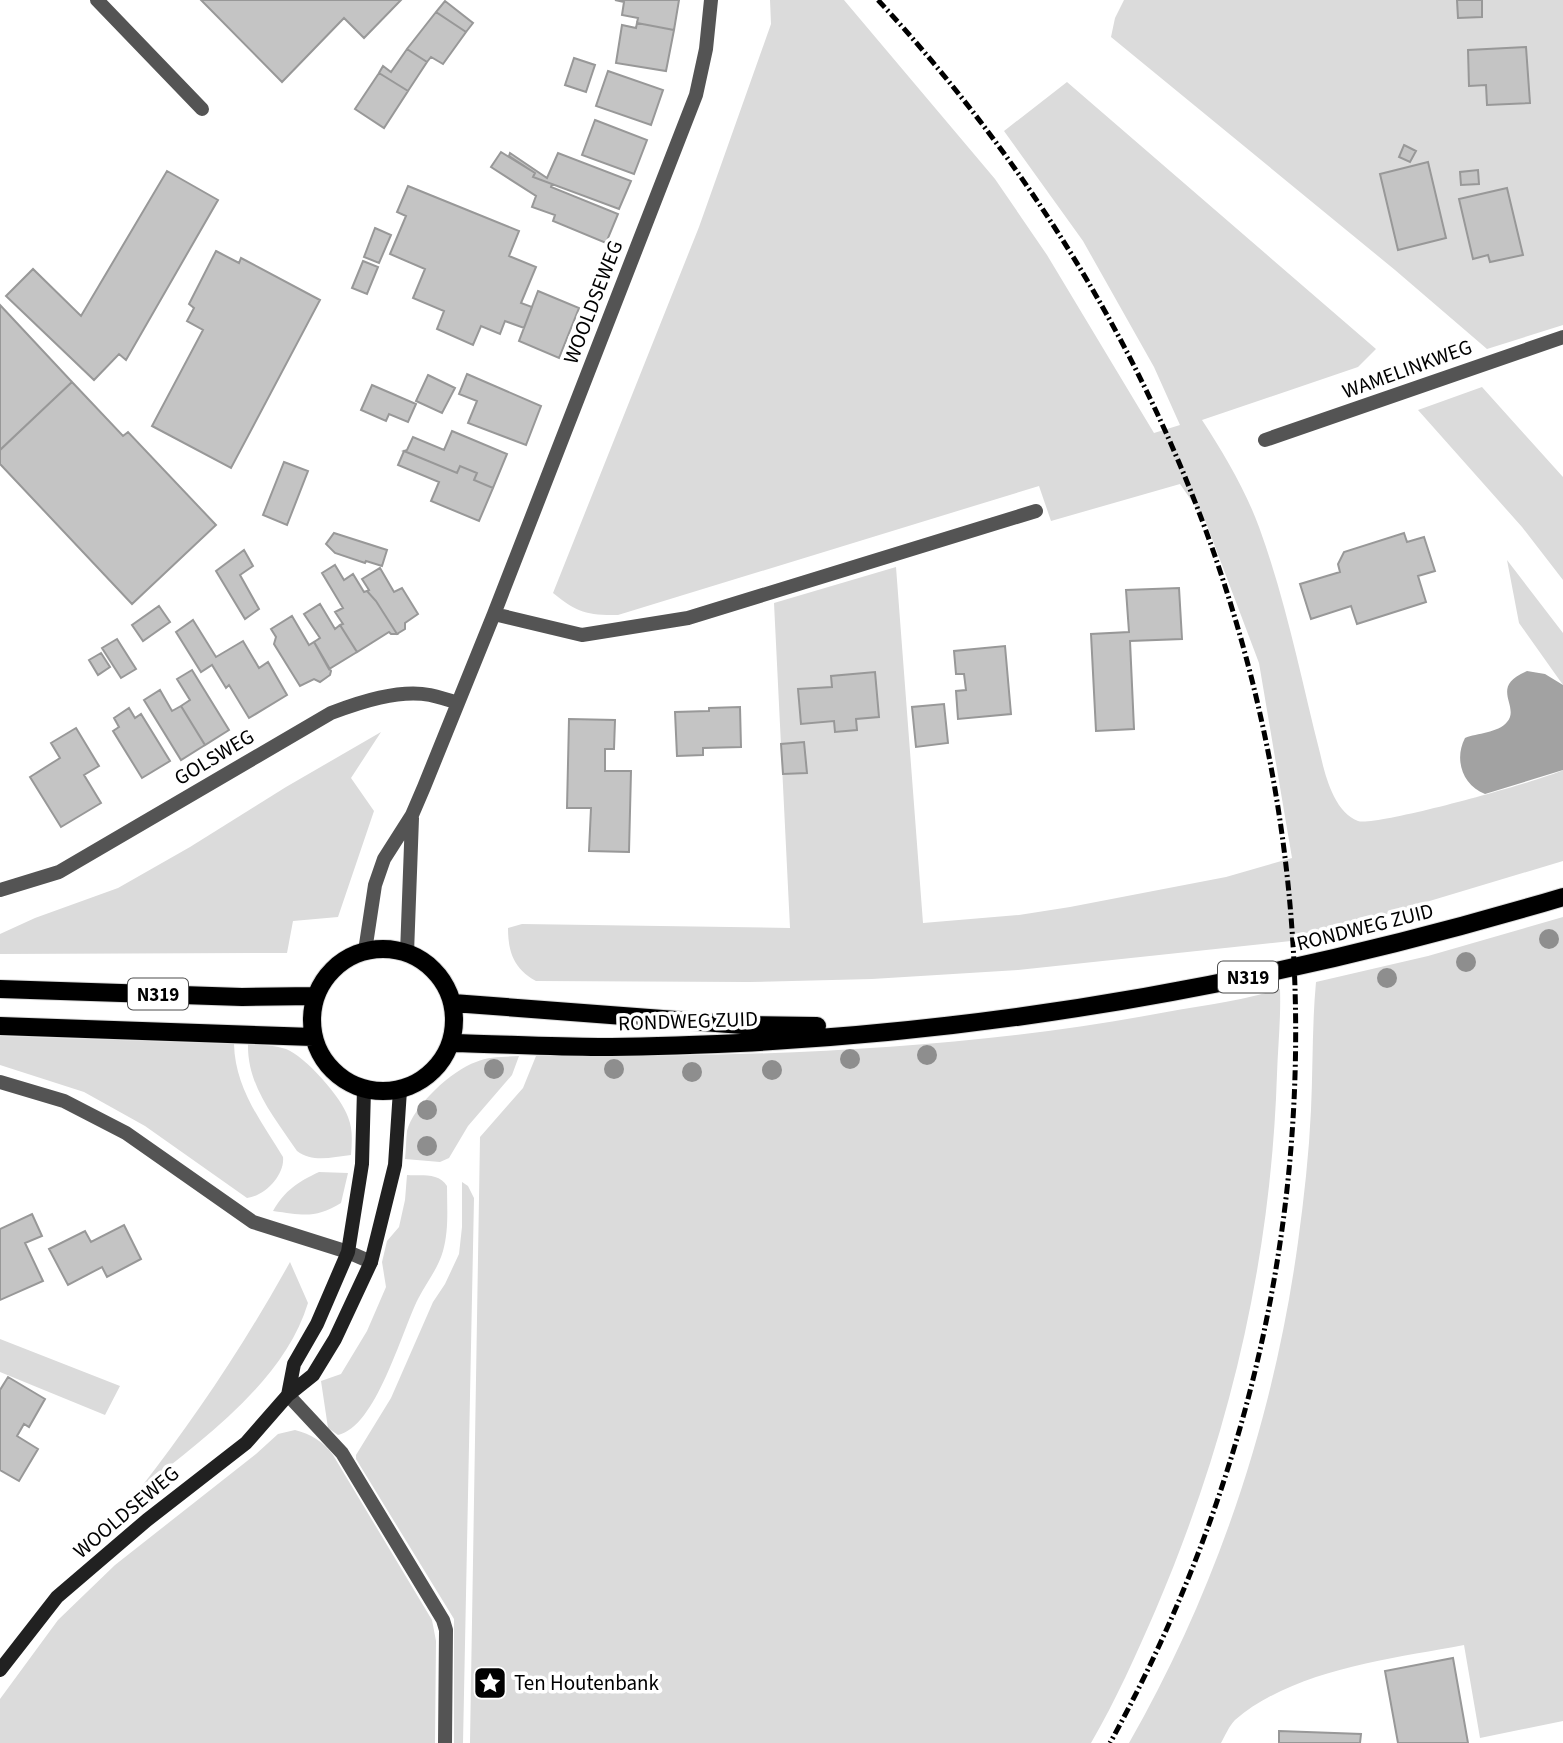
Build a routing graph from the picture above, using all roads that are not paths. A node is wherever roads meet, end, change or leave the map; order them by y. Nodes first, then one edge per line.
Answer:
1 (97, 0) edge
2 (711, 0) edge
3 (202, 109) dead end
4 (1563, 337) edge
5 (1265, 440) dead end
6 (1036, 511) dead end
7 (494, 614) junction
8 (458, 703) junction
9 (412, 815) junction
10 (0, 890) edge
11 (1563, 897) edge
12 (365, 951) junction
13 (407, 953) junction
14 (0, 989) edge
15 (316, 996) junction
16 (453, 1003) junction
17 (0, 1026) edge
18 (926, 1027) junction
19 (313, 1037) junction
20 (452, 1043) junction
21 (0, 1082) edge
22 (364, 1089) junction
23 (400, 1090) junction
24 (348, 1252) junction
25 (371, 1262) junction
26 (288, 1395) junction
27 (0, 1670) edge
28 (445, 1743) edge

1 - 3 street
2 - 7 street, WOOLDSEWEG
4 - 5 street, WAMELINKWEG
6 - 7 street
7 - 8 street, WOOLDSEWEG
8 - 9 street, WOOLDSEWEG
8 - 10 street, GOLSWEG
9 - 12 street, WOOLDSEWEG
9 - 13 street, WOOLDSEWEG
11 - 18 main road, RONDWEG ZUID / N319
12 - 13 main road
12 - 15 main road
13 - 16 main road
14 - 15 main road, N319
15 - 19 main road
16 - 18 main road, RONDWEG ZUID / N319
16 - 20 main road
17 - 19 main road, N319
18 - 20 main road, RONDWEG ZUID / N319
19 - 22 main road
20 - 23 main road
21 - 24 street
22 - 23 main road
22 - 24 main road, WOOLDSEWEG
23 - 25 main road, WOOLDSEWEG
24 - 25 street
24 - 26 main road, WOOLDSEWEG
25 - 26 main road, WOOLDSEWEG
26 - 27 main road, WOOLDSEWEG
26 - 28 street

